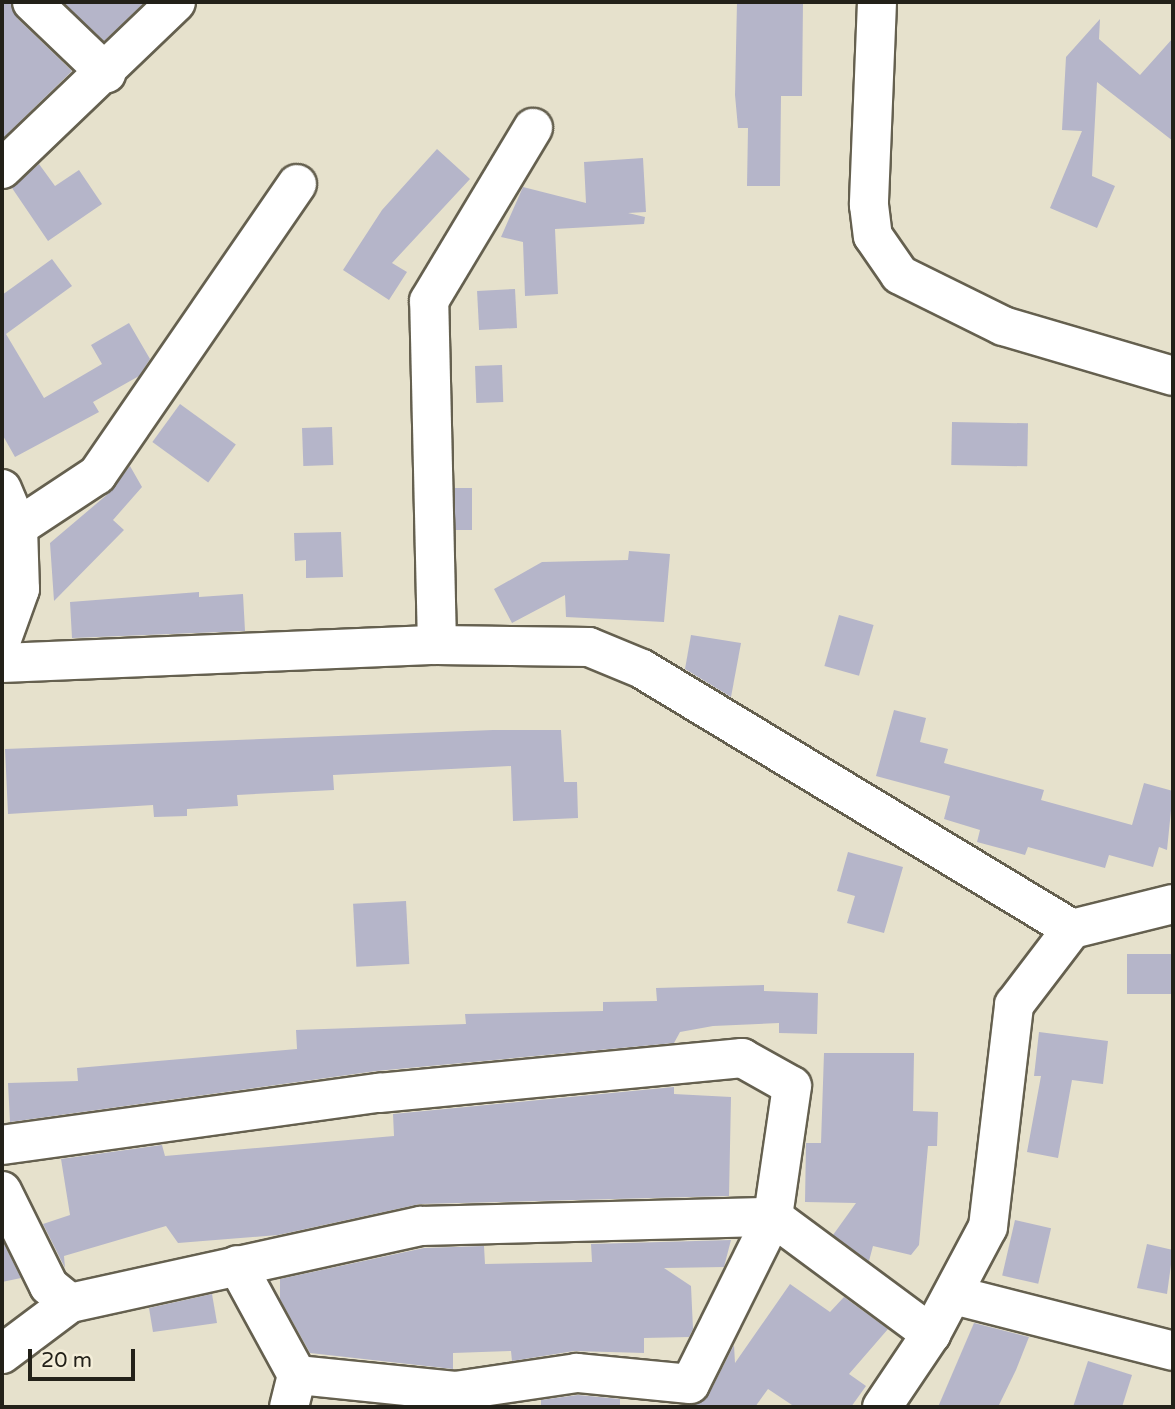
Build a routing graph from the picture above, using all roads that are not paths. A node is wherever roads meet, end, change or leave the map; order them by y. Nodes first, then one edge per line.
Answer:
1 (32, 2) edge
2 (176, 2) edge
3 (877, 2) edge
4 (106, 73) junction
5 (533, 128) dead end
6 (2, 169) edge
7 (297, 184) dead end
8 (1173, 376) edge
9 (2, 489) edge
10 (18, 527) junction
11 (2, 639) edge
12 (437, 645) junction
13 (2, 663) edge
14 (1173, 904) edge
15 (1072, 929) junction
16 (2, 1145) edge
17 (2, 1191) edge
18 (773, 1217) junction
19 (237, 1265) junction
20 (954, 1295) junction
21 (70, 1303) junction
22 (931, 1335) junction
23 (1173, 1351) edge
24 (2, 1354) edge
25 (293, 1391) edge
26 (683, 1396) edge
27 (882, 1407) edge

1 - 4 street
2 - 4 street
3 - 8 street
4 - 6 street
5 - 12 street
7 - 10 street
9 - 10 street
10 - 11 street
12 - 13 street
12 - 15 street
14 - 15 street
15 - 20 street
16 - 18 street
17 - 21 street
18 - 19 street
18 - 22 street
18 - 26 street
19 - 21 street
19 - 25 street
20 - 22 street
20 - 23 street
21 - 24 street
22 - 27 street
25 - 26 street

